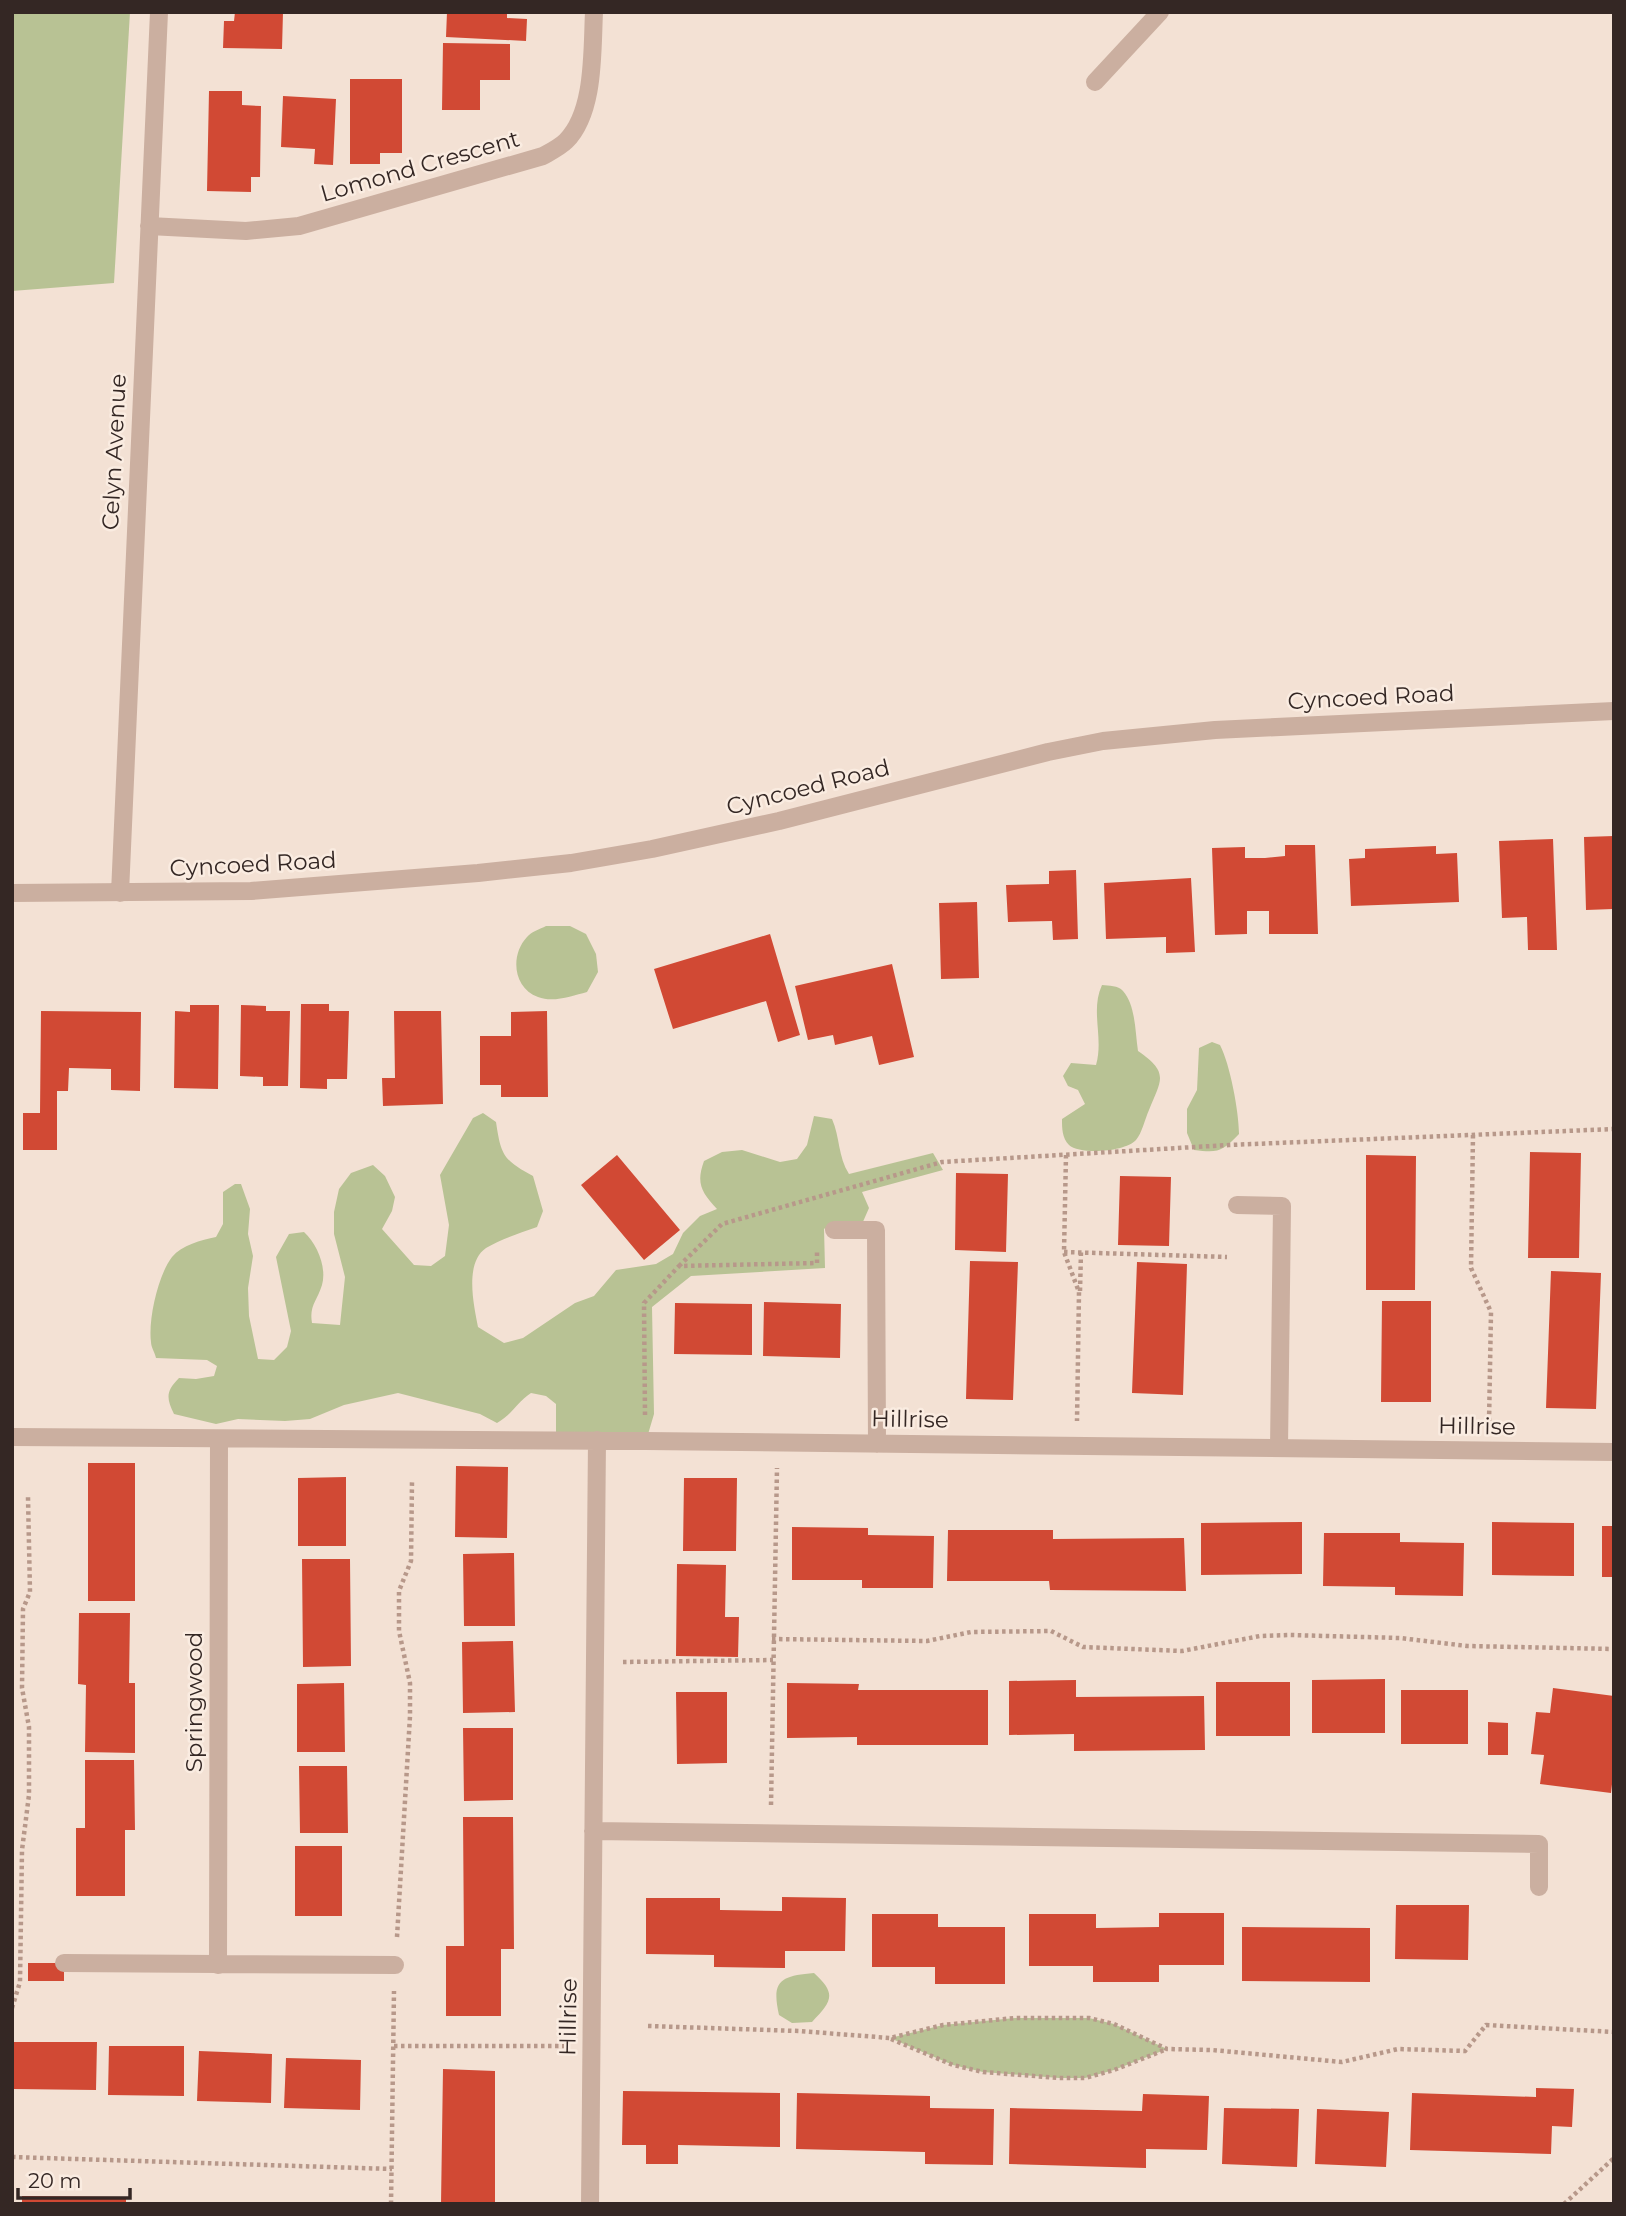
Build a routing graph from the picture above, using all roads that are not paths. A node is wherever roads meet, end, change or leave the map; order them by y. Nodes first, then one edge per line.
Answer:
1 (159, 12) edge
2 (594, 12) edge
3 (1160, 12) edge
4 (1095, 82) dead end
5 (149, 226) junction
6 (1614, 711) edge
7 (12, 893) edge
8 (120, 893) junction
9 (1237, 1205) dead end
10 (834, 1230) dead end
11 (12, 1437) edge
12 (219, 1438) junction
13 (597, 1440) junction
14 (877, 1444) junction
15 (1279, 1448) junction
16 (1614, 1452) edge
17 (593, 1831) junction
18 (1539, 1887) dead end
19 (64, 1963) dead end
20 (218, 1965) junction
21 (395, 1965) road end
22 (590, 2204) edge

1 - 5 street, Celyn Avenue
2 - 5 street, Lomond Crescent
3 - 4 street
5 - 8 street, Celyn Avenue
6 - 8 street, Cyncoed Road
7 - 8 street, Cyncoed Road
9 - 15 street
10 - 14 street
11 - 12 street
12 - 13 street
12 - 20 street, Springwood
13 - 14 street, Hillrise
13 - 17 street, Hillrise
14 - 15 street, Hillrise
15 - 16 street, Hillrise
17 - 18 street
17 - 22 street, Hillrise
19 - 20 street
20 - 21 street

